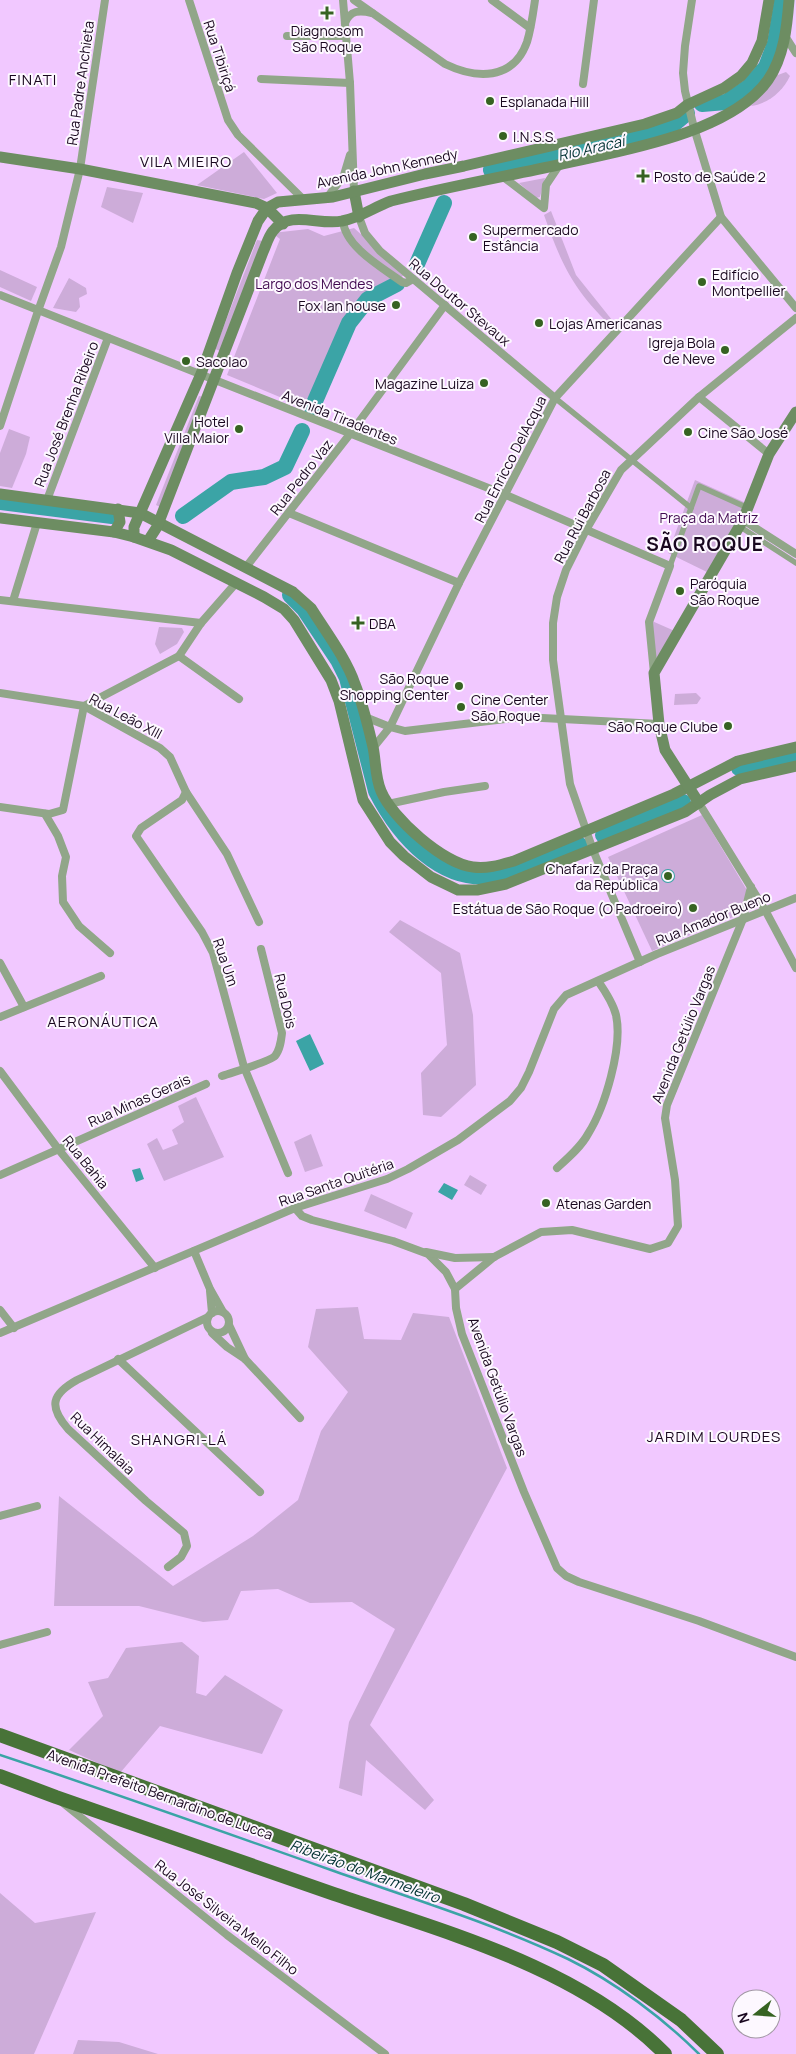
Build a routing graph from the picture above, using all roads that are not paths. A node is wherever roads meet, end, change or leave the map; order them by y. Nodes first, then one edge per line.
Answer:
1 (105, 0) edge
2 (189, 0) edge
3 (343, 0) edge
4 (354, 0) edge
5 (492, 0) edge
6 (535, 0) edge
7 (594, 0) edge
8 (692, 0) edge
9 (769, 0) edge
10 (789, 0) edge
11 (376, 14) junction
12 (345, 22) junction
13 (530, 28) junction
14 (288, 36) dead end
15 (346, 36) junction
16 (785, 36) junction
17 (796, 53) edge
18 (261, 79) dead end
19 (350, 83) junction
20 (583, 84) dead end
21 (688, 107) junction
22 (693, 126) junction
23 (352, 149) junction
24 (0, 157) edge
25 (477, 163) junction
26 (560, 164) junction
27 (80, 169) junction
28 (502, 176) junction
29 (481, 181) junction
30 (354, 191) junction
31 (327, 198) junction
32 (303, 199) junction
33 (267, 208) junction
34 (359, 216) junction
35 (721, 217) junction
36 (343, 221) junction
37 (283, 224) junction
38 (413, 279) junction
39 (0, 295) edge
40 (445, 305) junction
41 (796, 308) edge
42 (38, 311) junction
43 (796, 318) edge
44 (108, 338) junction
45 (202, 374) junction
46 (215, 380) junction
47 (699, 396) junction
48 (555, 398) junction
49 (796, 412) edge
50 (0, 426) edge
51 (350, 434) junction
52 (769, 454) junction
53 (630, 459) junction
54 (0, 494) edge
55 (506, 495) junction
56 (47, 500) junction
57 (691, 508) junction
58 (748, 508) junction
59 (118, 509) junction
60 (140, 513) junction
61 (289, 513) junction
62 (0, 518) edge
63 (159, 521) junction
64 (38, 523) junction
65 (741, 523) junction
66 (586, 530) junction
67 (114, 532) junction
68 (180, 532) junction
69 (134, 537) junction
70 (148, 541) junction
71 (171, 550) junction
72 (796, 554) edge
73 (796, 563) edge
74 (670, 566) junction
75 (246, 567) junction
76 (236, 583) junction
77 (459, 583) junction
78 (0, 600) edge
79 (13, 602) junction
80 (201, 623) junction
81 (179, 656) junction
82 (654, 674) junction
83 (0, 693) edge
84 (239, 700) dead end
85 (84, 706) junction
86 (366, 717) junction
87 (562, 720) junction
88 (659, 724) junction
89 (390, 727) junction
90 (796, 747) edge
91 (373, 748) junction
92 (796, 766) edge
93 (485, 786) dead end
94 (689, 786) junction
95 (186, 792) junction
96 (699, 803) junction
97 (388, 804) junction
98 (0, 807) edge
99 (45, 814) junction
100 (586, 832) junction
101 (592, 850) junction
102 (751, 887) junction
103 (796, 898) edge
104 (765, 910) junction
105 (743, 919) junction
106 (259, 922) dead end
107 (261, 949) dead end
108 (110, 953) dead end
109 (640, 962) junction
110 (0, 963) edge
111 (796, 968) edge
112 (101, 976) dead end
113 (598, 980) junction
114 (24, 1007) junction
115 (0, 1017) edge
116 (244, 1068) junction
117 (0, 1071) edge
118 (222, 1076) dead end
119 (206, 1084) dead end
120 (60, 1150) junction
121 (557, 1168) dead end
122 (288, 1173) dead end
123 (0, 1175) edge
124 (295, 1208) junction
125 (194, 1251) junction
126 (424, 1252) junction
127 (494, 1257) junction
128 (155, 1268) junction
129 (210, 1289) junction
130 (455, 1289) junction
131 (0, 1310) edge
132 (223, 1312) junction
133 (210, 1315) junction
134 (229, 1325) junction
135 (190, 1327) junction
136 (14, 1328) junction
137 (210, 1331) junction
138 (0, 1333) edge
139 (118, 1359) junction
140 (245, 1359) junction
141 (300, 1418) dead end
142 (260, 1492) dead end
143 (37, 1506) dead end
144 (0, 1516) edge
145 (168, 1567) dead end
146 (47, 1632) dead end
147 (0, 1645) edge
148 (796, 1657) edge
149 (0, 1736) edge
150 (0, 1776) edge
151 (56, 1797) junction
152 (385, 2054) edge
153 (664, 2054) edge
154 (717, 2054) edge

1 - 27 street, Rua Padre Anchieta
2 - 32 street, Rua Tibiriçá
3 - 12 street
4 - 11 street
5 - 13 street
6 - 13 street
7 - 20 street
8 - 21 street
9 - 21 main road, Avenida John Kennedy
10 - 16 main road
11 - 12 street
11 - 13 street
12 - 15 street
14 - 15 street
15 - 19 street
16 - 17 street
16 - 22 main road
18 - 19 street
19 - 23 street
21 - 22 street
21 - 25 main road, Avenida John Kennedy
22 - 26 main road
22 - 35 street
23 - 30 street
23 - 31 street
24 - 27 main road
25 - 29 main road
25 - 30 main road, Avenida John Kennedy
26 - 28 main road
26 - 28 street
27 - 33 main road
27 - 42 street, Rua Padre Anchieta
28 - 29 main road
29 - 34 main road
30 - 31 main road, Avenida John Kennedy
30 - 34 main road
31 - 32 main road, Avenida John Kennedy
32 - 33 main road, Avenida John Kennedy
33 - 37 main road
33 - 45 main road
34 - 36 main road
34 - 38 street, Rua Doutor Stevaux
35 - 41 street
35 - 48 street, Rua Enricco DelAcqua
36 - 37 main road
36 - 38 street
37 - 46 main road
38 - 40 street, Rua Doutor Stevaux
39 - 42 street, Avenida Tiradentes
40 - 48 street, Rua Doutor Stevaux
40 - 51 street, Rua Pedro Vaz
42 - 44 street, Avenida Tiradentes
42 - 50 street, Rua Padre Anchieta
43 - 47 street, Rua Rui Barbosa
44 - 45 street, Avenida Tiradentes
44 - 56 street, Rua José Brenha Ribeiro
45 - 46 street, Avenida Tiradentes
45 - 60 main road
46 - 51 street, Avenida Tiradentes
46 - 63 main road
47 - 52 street
47 - 53 street, Rua Rui Barbosa
48 - 53 street
48 - 55 street, Rua Enricco DelAcqua
49 - 52 main road
51 - 55 street, Avenida Tiradentes
51 - 61 street, Rua Pedro Vaz
52 - 58 main road
53 - 57 street
53 - 66 street, Rua Rui Barbosa
54 - 56 main road
55 - 66 street, Avenida Tiradentes
55 - 77 street, Rua Enricco DelAcqua
56 - 59 main road
57 - 58 street
57 - 74 street
58 - 65 main road
59 - 60 main road
59 - 67 main road
60 - 63 main road
60 - 69 main road
61 - 75 street, Rua Pedro Vaz
61 - 77 street
62 - 64 main road
63 - 68 main road
63 - 70 main road
64 - 67 main road
64 - 79 street
65 - 72 street
65 - 73 street
65 - 82 main road
66 - 74 street, Avenida Tiradentes
66 - 87 street, Rua Rui Barbosa
67 - 69 main road
68 - 71 main road
68 - 75 main road
69 - 70 main road
70 - 71 main road
71 - 76 main road
74 - 82 street
75 - 86 main road
76 - 80 street
76 - 101 main road
77 - 89 street, Rua Enricco DelAcqua
78 - 79 street
79 - 80 street
80 - 81 street
81 - 84 street
81 - 85 street
82 - 88 main road
83 - 85 street, Rua Leão XIII
85 - 95 street, Rua Leão XIII
85 - 99 street
86 - 89 street
86 - 91 main road
87 - 88 street
87 - 89 street
87 - 100 street, Rua Rui Barbosa
88 - 94 main road
89 - 91 street, Rua Enricco DelAcqua
90 - 94 main road
91 - 97 main road
92 - 96 main road
93 - 97 street
94 - 96 main road
94 - 100 main road
95 - 106 street, Rua Leão XIII
95 - 116 street, Rua Um
96 - 101 main road
96 - 102 street
97 - 100 main road
98 - 99 street
99 - 108 street
100 - 101 street, Rua Rui Barbosa
101 - 109 street, Rua Rui Barbosa
102 - 104 street
102 - 105 street, Avenida Getúlio Vargas
103 - 104 street, Rua Amador Bueno
104 - 105 street, Rua Amador Bueno
104 - 111 street
105 - 109 street, Rua Amador Bueno
105 - 127 street, Avenida Getúlio Vargas
107 - 116 street, Rua Dois
109 - 113 street, Rua Santa Quitéria
110 - 114 street
112 - 114 street
113 - 121 street
113 - 124 street, Rua Santa Quitéria
114 - 115 street
116 - 118 street, Rua Dois
116 - 122 street, Rua Um
117 - 120 street, Rua Bahia
119 - 120 street, Rua Minas Gerais
120 - 123 street, Rua Minas Gerais
120 - 128 street, Rua Bahia
124 - 125 street, Rua Santa Quitéria
124 - 126 street
125 - 128 street, Rua Santa Quitéria
125 - 129 street
126 - 127 street
126 - 130 street
127 - 130 street, Avenida Getúlio Vargas
128 - 136 street, Rua Santa Quitéria
129 - 132 street
129 - 133 street
130 - 148 street, Avenida Getúlio Vargas
131 - 136 street
132 - 133 street
132 - 134 street
133 - 135 street, Rua Himalaia
133 - 137 street
134 - 137 street
134 - 140 street
135 - 137 street, Rua Himalaia
135 - 139 street, Rua Himalaia
136 - 138 street, Rua Santa Quitéria
137 - 140 street
139 - 142 street
139 - 145 street, Rua Himalaia
140 - 141 street
143 - 144 street
146 - 147 street
149 - 154 highway, Avenida Prefeito Bernardino de Lucca
150 - 151 highway
151 - 152 street, Rua José Silveira Mello Filho
151 - 153 highway

